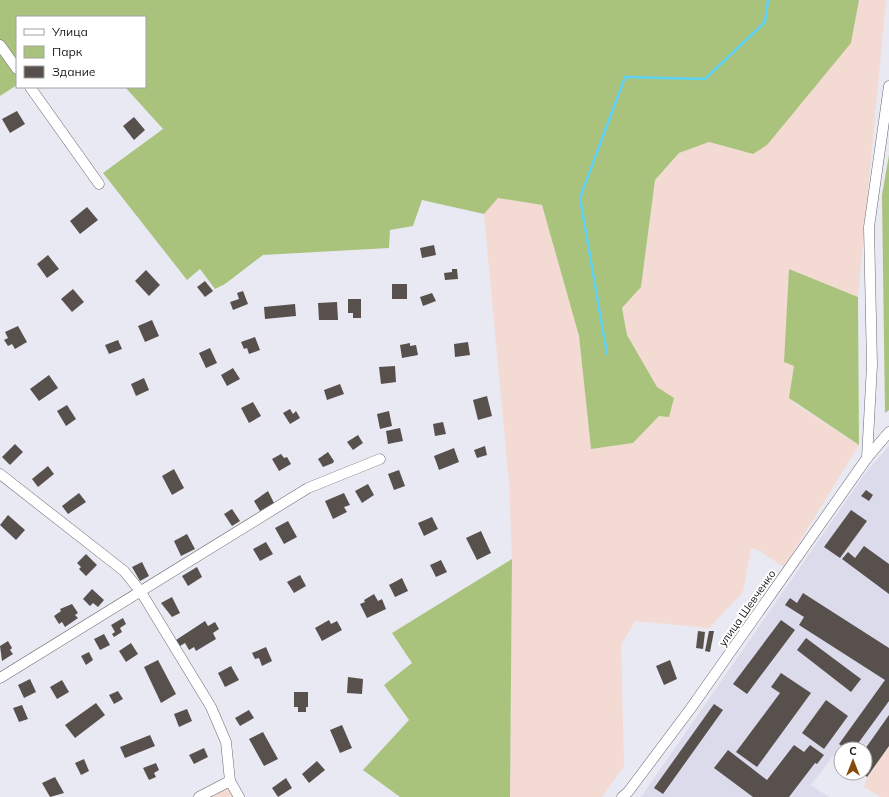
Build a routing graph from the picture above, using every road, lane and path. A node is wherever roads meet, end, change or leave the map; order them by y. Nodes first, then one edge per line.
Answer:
1 (0, 46) edge
2 (16, 68) edge
3 (889, 86) edge
4 (31, 88) edge
5 (99, 184) dead end
6 (889, 432) edge
7 (867, 458) junction
8 (380, 459) dead end
9 (0, 474) edge
10 (141, 592) junction
11 (0, 678) edge
12 (230, 781) junction
13 (199, 797) edge
14 (239, 797) edge
15 (622, 797) edge

1 - 2 street
3 - 7 street
4 - 5 street
6 - 7 street, улица Шевченко
7 - 15 street, улица Шевченко
8 - 10 street
9 - 10 street
10 - 11 street
10 - 12 street
12 - 13 street
12 - 14 street

